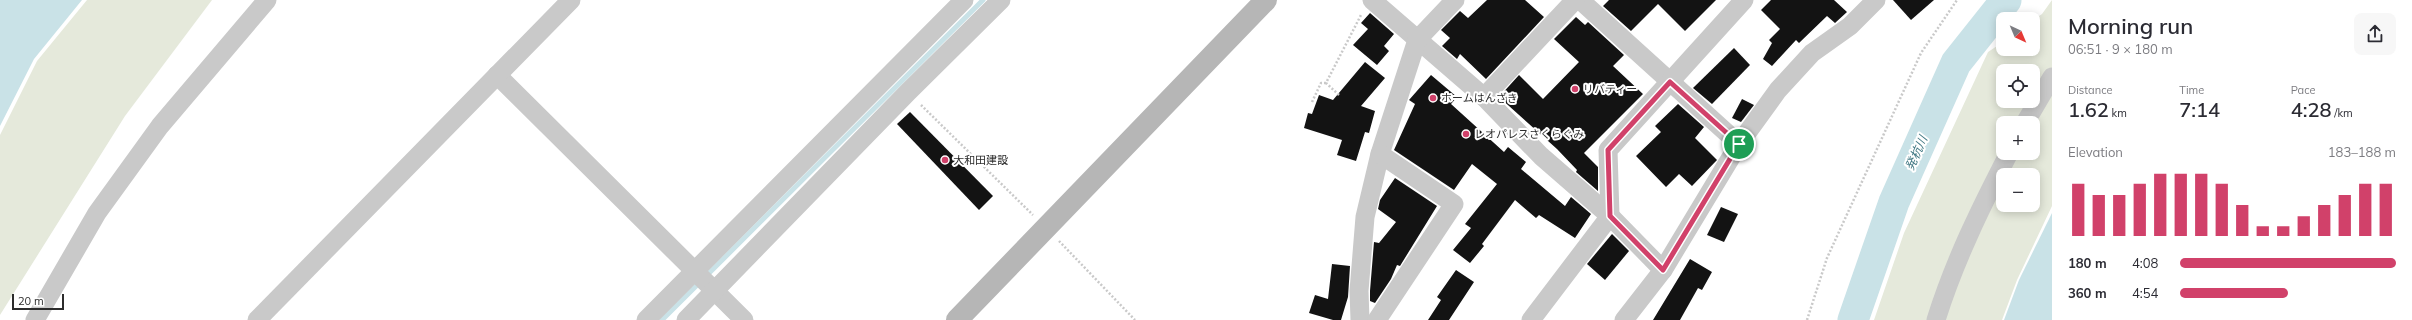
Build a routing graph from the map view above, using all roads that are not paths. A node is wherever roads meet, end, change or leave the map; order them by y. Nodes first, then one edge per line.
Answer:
1 (267, 0) edge
2 (571, 0) edge
3 (964, 0) edge
4 (1001, 0) edge
5 (1266, 0) edge
6 (1455, 0) edge
7 (1575, 0) edge
8 (1580, 0) edge
9 (1744, 0) edge
10 (1876, 0) edge
11 (1367, 7) edge
12 (1417, 40) junction
13 (497, 75) junction
14 (2052, 77) edge
15 (1670, 82) junction
16 (1484, 97) junction
17 (2029, 116) edge
18 (1739, 144) junction
19 (1380, 154) junction
20 (2005, 160) edge
21 (1610, 216) junction
22 (1663, 270) junction
23 (694, 271) junction
24 (715, 292) junction
25 (35, 320) edge
26 (257, 320) edge
27 (646, 320) edge
28 (686, 320) edge
29 (744, 320) edge
30 (957, 320) edge
31 (1360, 320) edge
32 (1378, 320) edge
33 (1531, 320) edge
34 (1624, 320) edge
35 (1936, 320) edge

1 - 25 street
2 - 13 street
3 - 23 street
4 - 24 street
5 - 30 street
6 - 12 street
7 - 16 street
8 - 15 street
9 - 15 street
10 - 18 street
11 - 12 street
12 - 16 street
12 - 19 street
13 - 23 street
13 - 26 street
14 - 17 street
15 - 18 street
15 - 21 street
16 - 21 street
18 - 22 street
19 - 31 street
19 - 32 street
20 - 35 street
21 - 22 street
21 - 33 street
22 - 34 street
23 - 24 street
23 - 27 street
24 - 28 street
24 - 29 street

